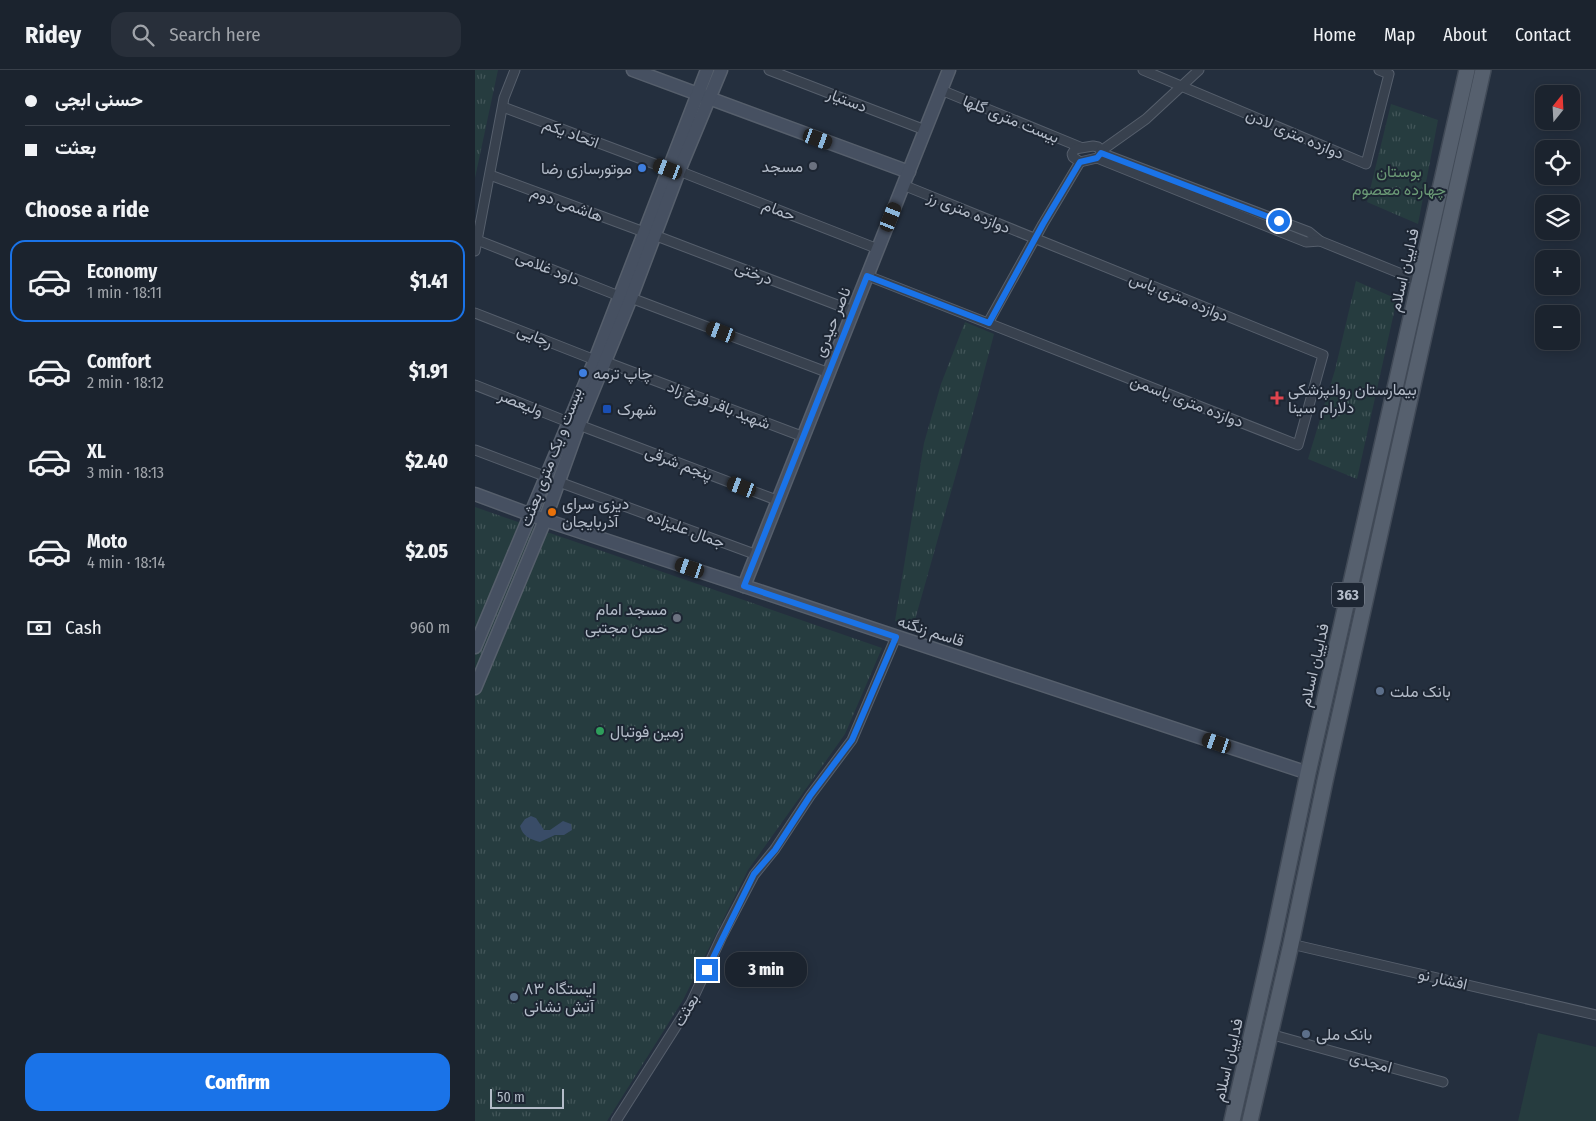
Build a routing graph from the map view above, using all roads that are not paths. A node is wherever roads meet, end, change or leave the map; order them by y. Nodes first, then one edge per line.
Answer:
1 (515, 70) edge
2 (633, 70) edge
3 (707, 70) edge
4 (721, 70) edge
5 (769, 70) edge
6 (1143, 70) edge
7 (1199, 70) edge
8 (1379, 70) edge
9 (1467, 70) edge
10 (1483, 70) edge
11 (947, 71) edge
12 (1181, 87) junction
13 (941, 90) junction
14 (697, 95) junction
15 (709, 99) junction
16 (503, 107) junction
17 (925, 130) junction
18 (1080, 147) junction
19 (1099, 154) junction
20 (1080, 162) junction
21 (673, 170) junction
22 (909, 172) junction
23 (490, 175) junction
24 (903, 185) junction
25 (649, 234) junction
26 (1035, 238) junction
27 (477, 240) junction
28 (878, 249) junction
29 (475, 251) edge
30 (867, 276) junction
31 (1419, 281) junction
32 (625, 297) junction
33 (853, 311) junction
34 (475, 312) edge
35 (989, 323) junction
36 (1323, 355) joint
37 (600, 361) junction
38 (829, 373) junction
39 (475, 385) edge
40 (574, 423) junction
41 (804, 437) junction
42 (475, 450) edge
43 (547, 477) junction
44 (559, 482) junction
45 (475, 494) edge
46 (779, 500) junction
47 (531, 515) junction
48 (545, 520) junction
49 (757, 555) junction
50 (744, 586) junction
51 (896, 637) junction
52 (475, 647) edge
53 (475, 688) edge
54 (1308, 773) junction
55 (1291, 944) junction
56 (1596, 1015) edge
57 (1270, 1034) junction
58 (1443, 1082) dead end
59 (616, 1121) edge
60 (1231, 1121) edge
61 (1250, 1121) edge

1 - 16 street
2 - 14 street
3 - 14 street, بیست و یک متری بعثت
4 - 15 street, بیست و یک متری بعثت
5 - 17 street, دستیار
6 - 12 street
7 - 12 street
8 - 12 street, دوازده متری لادن
9 - 31 main road, فداییان اسلام / 363
10 - 55 main road, فداییان اسلام / 363
11 - 13 street, ناصر حیدری
12 - 19 street
13 - 17 street, ناصر حیدری
13 - 18 street, بیست متری گلها
14 - 15 street
14 - 21 street, بیست و یک متری بعثت
15 - 21 street, بیست و یک متری بعثت
15 - 22 street
16 - 21 street, اتحاد یکم
16 - 23 street
17 - 22 street, ناصر حیدری
18 - 19 street, بیست متری گلها
18 - 20 street
19 - 20 street
19 - 31 street
20 - 26 street
21 - 25 street, بیست و یک متری بعثت
21 - 28 street, حمام
22 - 24 street, ناصر حیدری
23 - 25 street, هاشمی دوم
23 - 27 street
24 - 26 street, دوازده متری رز
24 - 28 street, ناصر حیدری
25 - 32 street, بیست و یک متری بعثت
25 - 33 street, درختی
26 - 35 street
26 - 36 street, دوازده متری یاس
27 - 29 street
27 - 32 street, داود غلامی
28 - 30 street, ناصر حیدری
30 - 33 street, ناصر حیدری
30 - 35 street
31 - 54 main road, فداییان اسلام / 363
32 - 37 street, بیست و یک متری بعثت
32 - 38 street, داود غلامی
33 - 38 street, ناصر حیدری
34 - 37 street, رجایی
35 - 36 street, دوازده متری یاسمن
37 - 40 street, بیست و یک متری بعثت
37 - 41 street, شهید باقر فرخ زاد
38 - 41 street, ناصر حیدری
39 - 40 street, ولیعصر
40 - 43 street, بیست و یک متری بعثت
40 - 44 street, بیست و یک متری بعثت
40 - 46 street, پنجم شرقی
41 - 46 street, ناصر حیدری
42 - 43 street
43 - 47 street, بیست و یک متری بعثت
44 - 48 street, بیست و یک متری بعثت
44 - 49 street, جمال علیزاده
45 - 47 street, قاسم زنگنه
46 - 49 street, ناصر حیدری
47 - 48 street, قاسم زنگنه
47 - 52 street, بیست و یک متری بعثت
48 - 50 street, قاسم زنگنه
48 - 53 street, بیست و یک متری بعثت
49 - 50 street, ناصر حیدری
50 - 51 street, قاسم زنگنه
51 - 54 street, قاسم زنگنه
51 - 59 street, بعثت
54 - 60 main road, فداییان اسلام / 363
55 - 56 street, افشار نو
55 - 57 main road, فداییان اسلام / 363
57 - 58 street, امجدی
57 - 61 main road, فداییان اسلام / 363

